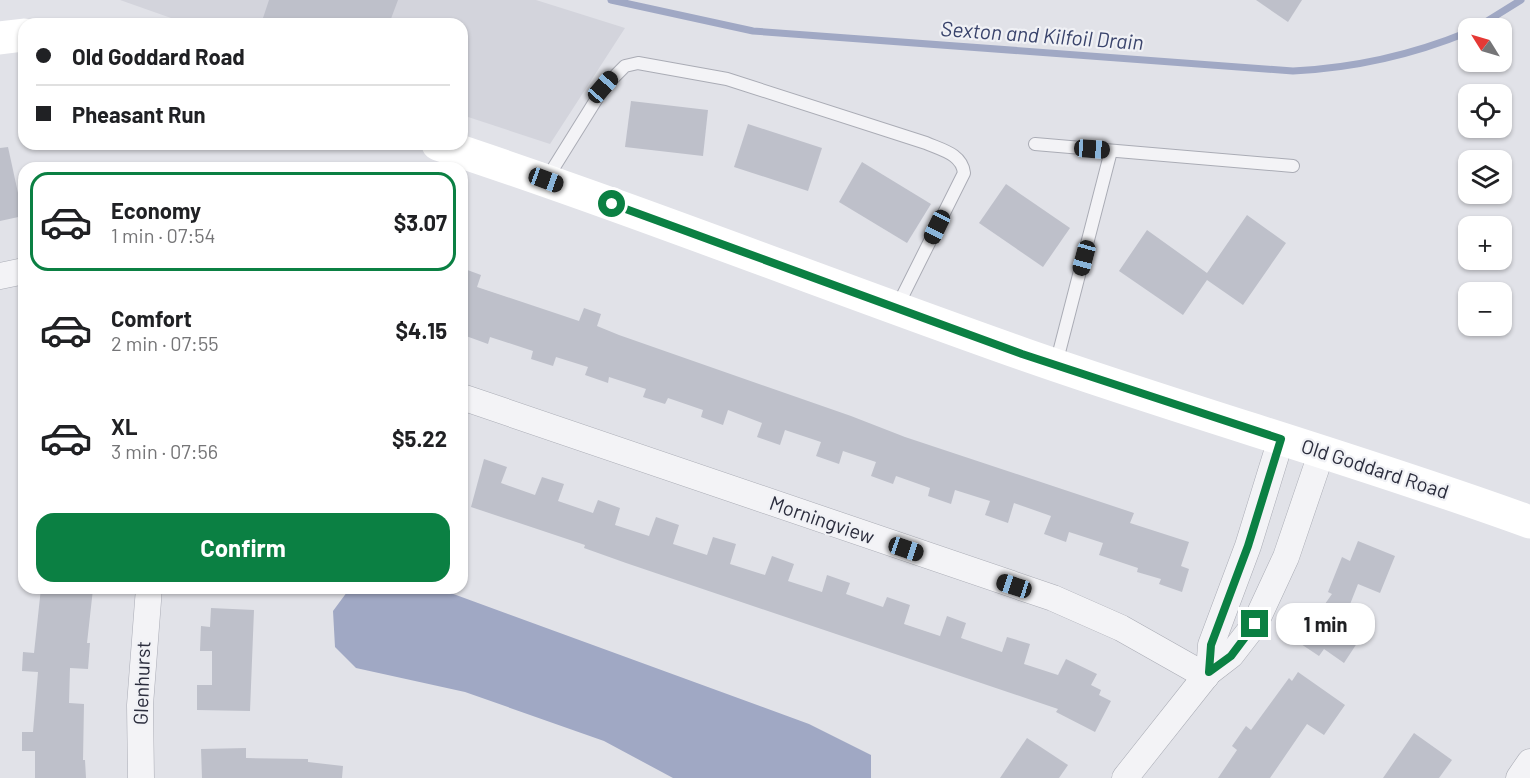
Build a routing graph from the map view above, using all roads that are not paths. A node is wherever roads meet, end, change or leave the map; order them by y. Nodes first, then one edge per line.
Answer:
1 (18, 36) edge
2 (0, 38) edge
3 (1035, 144) dead end
4 (456, 150) edge
5 (1111, 151) junction
6 (1293, 166) dead end
7 (546, 180) junction
8 (18, 272) edge
9 (0, 276) edge
10 (897, 308) junction
11 (1056, 365) junction
12 (468, 399) edge
13 (1281, 439) junction
14 (1322, 451) junction
15 (1530, 522) edge
16 (1248, 546) junction
17 (1286, 557) junction
18 (149, 594) edge
19 (1208, 674) junction
20 (1530, 762) edge
21 (141, 778) edge
22 (1125, 778) edge
23 (1519, 778) edge

1 - 2 street
3 - 5 lane
4 - 7 street, Old Goddard Road
5 - 6 lane
5 - 11 lane
7 - 10 street, Old Goddard Road
7 - 10 lane
8 - 9 street
10 - 11 street, Old Goddard Road
11 - 13 street, Old Goddard Road
12 - 19 street, Morningview
13 - 14 street, Old Goddard Road
13 - 16 street
14 - 15 street, Old Goddard Road
14 - 17 street
16 - 17 street
16 - 19 street
17 - 19 street
18 - 21 street, Glenhurst
19 - 22 street
20 - 23 street

